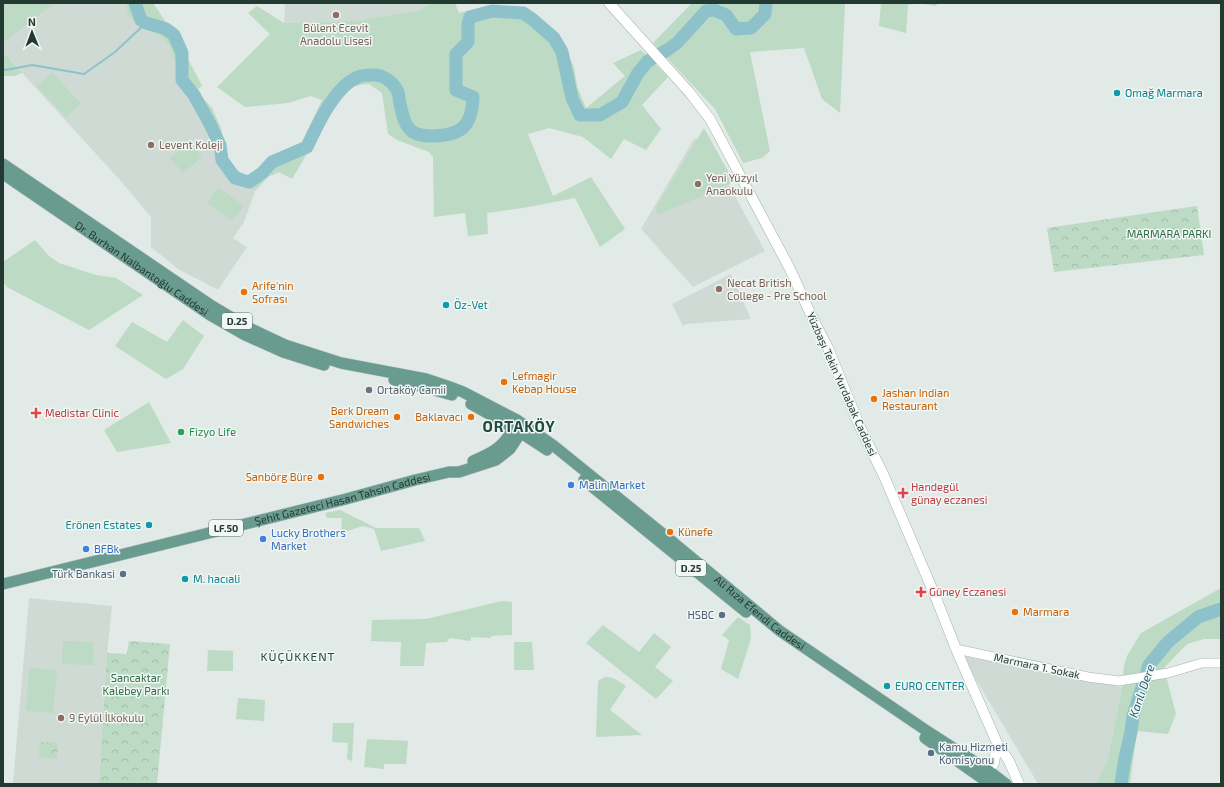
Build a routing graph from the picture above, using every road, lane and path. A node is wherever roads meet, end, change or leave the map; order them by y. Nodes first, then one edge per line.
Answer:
1 (609, 3) edge
2 (3, 164) edge
3 (3, 174) edge
4 (503, 412) joint
5 (519, 426) junction
6 (543, 447) junction
7 (510, 449) junction
8 (449, 472) junction
9 (3, 584) edge
10 (956, 649) junction
11 (1221, 663) edge
12 (997, 743) junction
13 (988, 778) edge
14 (1006, 784) edge
15 (1018, 784) edge

1 - 10 main road, Yüzbaşı Tekin Yurdabak Caddesi
2 - 4 main road, Dr. Burhan Nalbantoğlu Caddesi / D.25
3 - 5 main road, Dr. Burhan Nalbantoğlu Caddesi / D.25
4 - 5 main road, Ali Rıza Efendi Caddesi / D.25
5 - 6 main road, Ali Rıza Efendi Caddesi / D.25
5 - 7 main road, Şehit Gazeteci Hasan Tahsin Caddesi / LF.50
5 - 8 main road, Şehit Gazeteci Hasan Tahsin Caddesi / LF.50
5 - 13 main road, Ali Rıza Efendi Caddesi / D.25
6 - 7 main road
6 - 13 main road, Ali Rıza Efendi Caddesi / D.25
7 - 8 main road, Şehit Gazeteci Hasan Tahsin Caddesi / LF.50
8 - 9 main road, Şehit Gazeteci Hasan Tahsin Caddesi / LF.50
10 - 11 street, Marmara 1. Sokak
10 - 12 main road, Yüzbaşı Tekin Yurdabak Caddesi
12 - 13 main road
12 - 15 main road, Yüzbaşı Tekin Yurdabak Caddesi
13 - 14 main road, D.25

